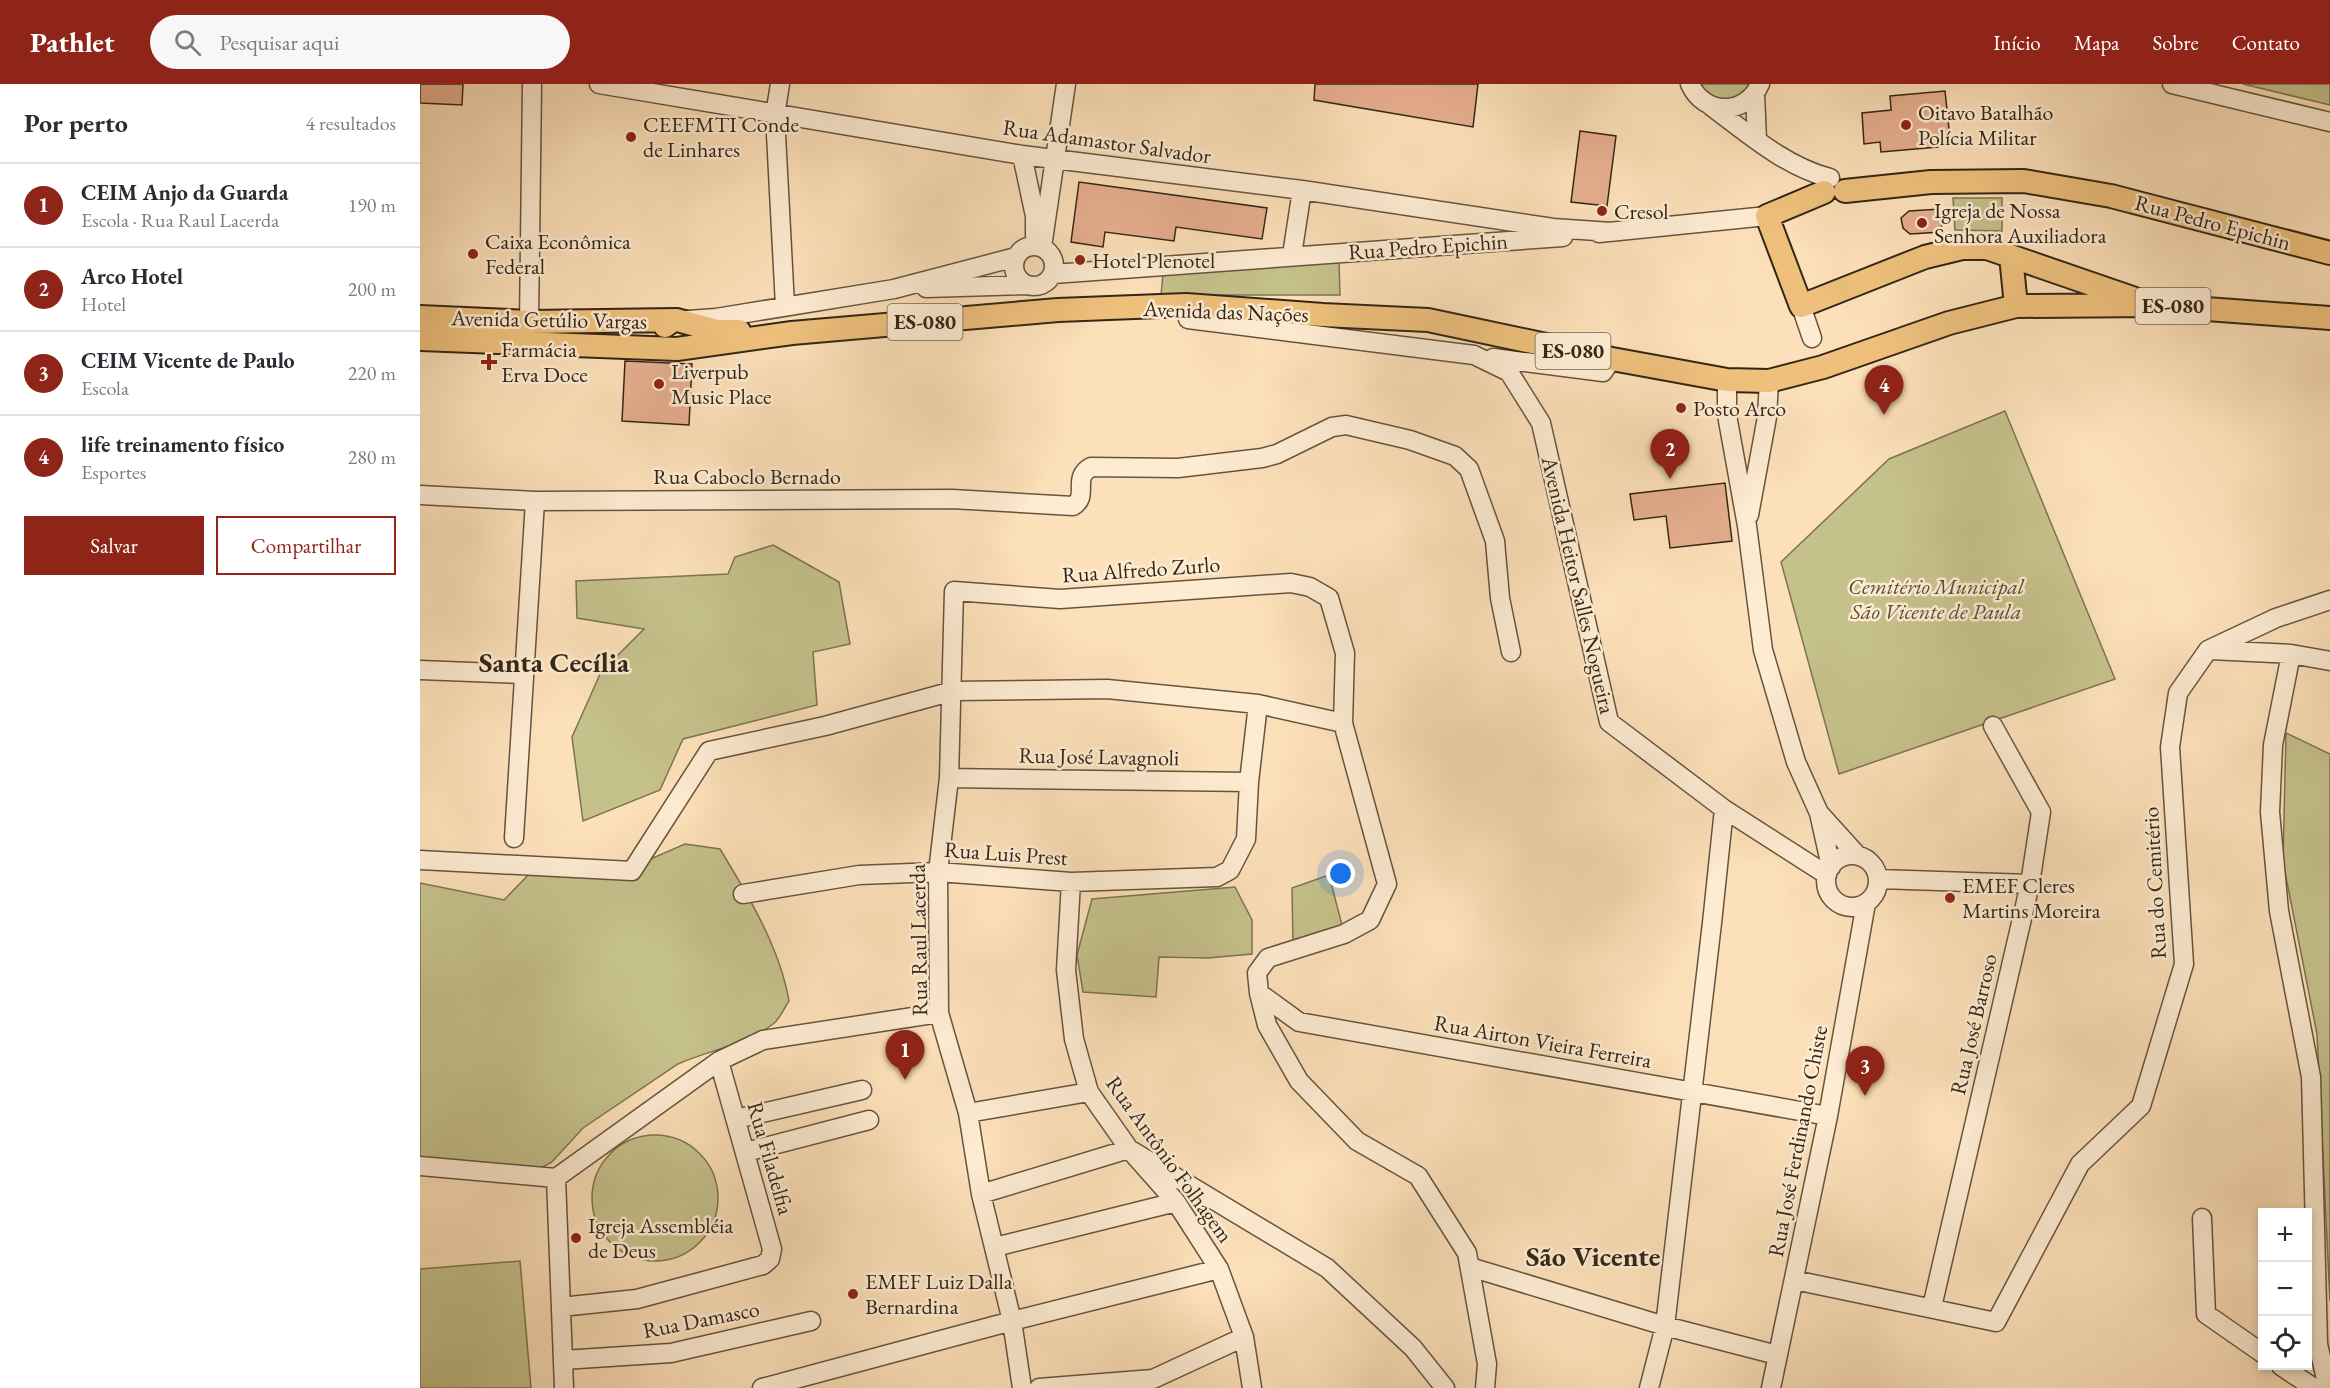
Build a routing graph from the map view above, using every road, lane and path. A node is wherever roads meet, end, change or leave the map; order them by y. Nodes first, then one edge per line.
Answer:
1 (532, 84) edge
2 (598, 84) edge
3 (780, 84) edge
4 (1066, 84) edge
5 (1679, 84) edge
6 (2172, 84) edge
7 (1759, 87) edge
8 (1693, 89) edge
9 (1711, 106) junction
10 (775, 115) junction
11 (2330, 122) edge
12 (1757, 140) junction
13 (1022, 155) junction
14 (1054, 160) junction
15 (1828, 187) junction
16 (1302, 190) junction
17 (1041, 216) junction
18 (1767, 216) junction
19 (1553, 233) junction
20 (1039, 246) junction
21 (2330, 253) edge
22 (1292, 255) junction
23 (2011, 256) junction
24 (1016, 257) junction
25 (1053, 274) junction
26 (1027, 285) junction
27 (894, 289) junction
28 (2152, 305) junction
29 (784, 306) junction
30 (1801, 306) junction
31 (2016, 306) junction
32 (1058, 310) junction
33 (1323, 315) junction
34 (420, 317) edge
35 (2330, 318) edge
36 (1188, 319) junction
37 (529, 322) junction
38 (693, 332) junction
39 (792, 333) junction
40 (1812, 338) dead end
41 (420, 339) edge
42 (1612, 359) junction
43 (1513, 368) junction
44 (1727, 380) junction
45 (1769, 381) junction
46 (420, 495) edge
47 (535, 501) junction
48 (1748, 526) junction
49 (954, 591) joint
50 (2330, 600) edge
51 (2208, 650) junction
52 (1511, 652) dead end
53 (2291, 654) junction
54 (2330, 661) edge
55 (420, 670) edge
56 (524, 674) junction
57 (953, 691) junction
58 (1258, 704) junction
59 (1343, 723) junction
60 (1993, 726) dead end
61 (949, 778) junction
62 (1249, 782) junction
63 (1724, 808) junction
64 (1819, 813) junction
65 (514, 838) dead end
66 (1857, 856) junction
67 (420, 860) edge
68 (1829, 871) junction
69 (938, 872) junction
70 (1878, 879) junction
71 (1071, 882) junction
72 (2030, 884) junction
73 (743, 894) dead end
74 (1866, 903) junction
75 (1259, 993) junction
76 (939, 1013) junction
77 (719, 1061) junction
78 (862, 1090) dead end
79 (1089, 1092) junction
80 (1692, 1092) junction
81 (968, 1113) junction
82 (1828, 1116) junction
83 (736, 1119) junction
84 (869, 1120) dead end
85 (1129, 1149) junction
86 (746, 1152) junction
87 (420, 1166) edge
88 (556, 1178) junction
89 (981, 1194) junction
90 (1176, 1202) junction
91 (2202, 1218) dead end
92 (995, 1247) junction
93 (1470, 1267) junction
94 (1219, 1269) junction
95 (1794, 1280) junction
96 (561, 1307) junction
97 (1932, 1307) junction
98 (1012, 1321) junction
99 (811, 1322) dead end
100 (1665, 1326) junction
101 (1244, 1337) junction
102 (2258, 1350) edge
103 (1777, 1355) junction
104 (563, 1360) junction
105 (2288, 1370) edge
106 (564, 1388) edge
107 (762, 1388) edge
108 (1022, 1388) edge
109 (1039, 1388) edge
110 (1252, 1388) edge
111 (1445, 1388) edge
112 (1485, 1388) edge
113 (1649, 1388) edge
114 (1771, 1388) edge
115 (2313, 1388) edge
116 (2328, 1388) edge

1 - 37 street
2 - 10 street, Rua Adamastor Salvador
3 - 10 street
4 - 14 street
5 - 8 street
6 - 11 street
7 - 9 street
7 - 12 street
8 - 9 street
9 - 12 street
10 - 13 street, Rua Adamastor Salvador
10 - 29 street
12 - 15 street
13 - 14 street, Rua Adamastor Salvador
13 - 17 street
14 - 16 street, Rua Adamastor Salvador
14 - 17 street
15 - 18 main road, Rua Pedro Epichin
15 - 21 main road, Rua Pedro Epichin
16 - 19 street, Rua Adamastor Salvador
16 - 22 street
17 - 20 street
18 - 19 street, Rua Pedro Epichin
18 - 30 main road
19 - 22 street, Rua Pedro Epichin
20 - 24 street
20 - 25 street
22 - 25 street, Rua Pedro Epichin
23 - 28 main road
23 - 30 main road
23 - 31 main road
24 - 26 street
24 - 27 street, Avenida Getúlio Vargas
25 - 26 street
26 - 27 street, Avenida Getúlio Vargas
27 - 29 street, Avenida Getúlio Vargas
28 - 31 main road, Avenida das Nações / ES-080
28 - 35 main road, Avenida das Nações / ES-080
29 - 38 street, Avenida Getúlio Vargas
30 - 40 street
31 - 45 main road, Avenida das Nações / ES-080
32 - 33 main road, Avenida das Nações / ES-080
32 - 36 main road, Avenida das Nações / ES-080
32 - 39 main road, Avenida das Nações / ES-080
33 - 36 main road, Avenida das Nações / ES-080
33 - 42 main road, Avenida das Nações / ES-080
34 - 37 main road, Avenida Getúlio Vargas / ES-080
36 - 43 street
37 - 38 main road, Avenida Getúlio Vargas / ES-080
38 - 39 main road, Avenida das Nações / ES-080
38 - 39 main road, Avenida das Nações / ES-080
38 - 41 main road, Avenida Getúlio Vargas / ES-080
42 - 43 street
42 - 44 main road, Avenida das Nações / ES-080
43 - 63 street, Avenida Heitor Salles Nogueira
44 - 45 main road, Avenida das Nações / ES-080
44 - 48 street
45 - 48 street
46 - 47 street, Rua Caboclo Bernado
47 - 52 street, Rua Caboclo Bernado
47 - 56 street
48 - 64 street
49 - 57 street, Rua Raul Lacerda
49 - 59 street, Rua Alfredo Zurlo
50 - 51 street
51 - 53 street
51 - 97 street, Rua do Cemitério
53 - 54 street
53 - 116 street
55 - 56 street
56 - 65 street
57 - 58 street
57 - 61 street, Rua Raul Lacerda
57 - 67 street
58 - 59 street
58 - 62 street
59 - 75 street
60 - 72 street, Rua José Barroso
61 - 62 street, Rua José Lavagnoli
61 - 69 street, Rua Raul Lacerda
62 - 71 street, Rua Luis Prest
63 - 68 street, Avenida Heitor Salles Nogueira
63 - 80 street
64 - 66 street
64 - 68 street
66 - 68 street
66 - 70 street
68 - 74 street
69 - 71 street, Rua Luis Prest
69 - 73 street, Rua Luis Prest
69 - 76 street, Rua Raul Lacerda
70 - 72 street
70 - 74 street
71 - 79 street, Rua Antônio Folhagem
72 - 97 street, Rua José Barroso
74 - 82 street, Rua José Ferdinando Chiste
75 - 80 street, Rua Airton Vieira Ferreira
75 - 93 street
76 - 77 street
76 - 81 street, Rua Raul Lacerda
77 - 83 street, Rua Filadelfia
77 - 88 street
78 - 83 street
79 - 81 street
79 - 85 street, Rua Antônio Folhagem
80 - 82 street, Rua Airton Vieira Ferreira
80 - 100 street
81 - 89 street, Rua Raul Lacerda
82 - 95 street, Rua José Ferdinando Chiste
83 - 86 street, Rua Filadelfia
84 - 86 street
85 - 89 street
85 - 90 street, Rua Antônio Folhagem
85 - 111 street
86 - 96 street, Rua Filadelfia
87 - 88 street
88 - 96 street
89 - 92 street, Rua Raul Lacerda
90 - 92 street
90 - 94 street, Rua Antônio Folhagem
91 - 102 street
92 - 98 street, Rua Raul Lacerda
93 - 100 street
93 - 112 street
94 - 98 street
94 - 101 street, Rua Antônio Folhagem
95 - 97 street
95 - 103 street, Rua José Ferdinando Chiste
96 - 104 street
98 - 107 street
98 - 108 street, Rua Raul Lacerda
99 - 104 street, Rua Damasco
100 - 103 street
100 - 113 street
101 - 109 street
101 - 110 street, Rua Antônio Folhagem
103 - 114 street, Rua José Ferdinando Chiste
104 - 106 street
105 - 115 street

